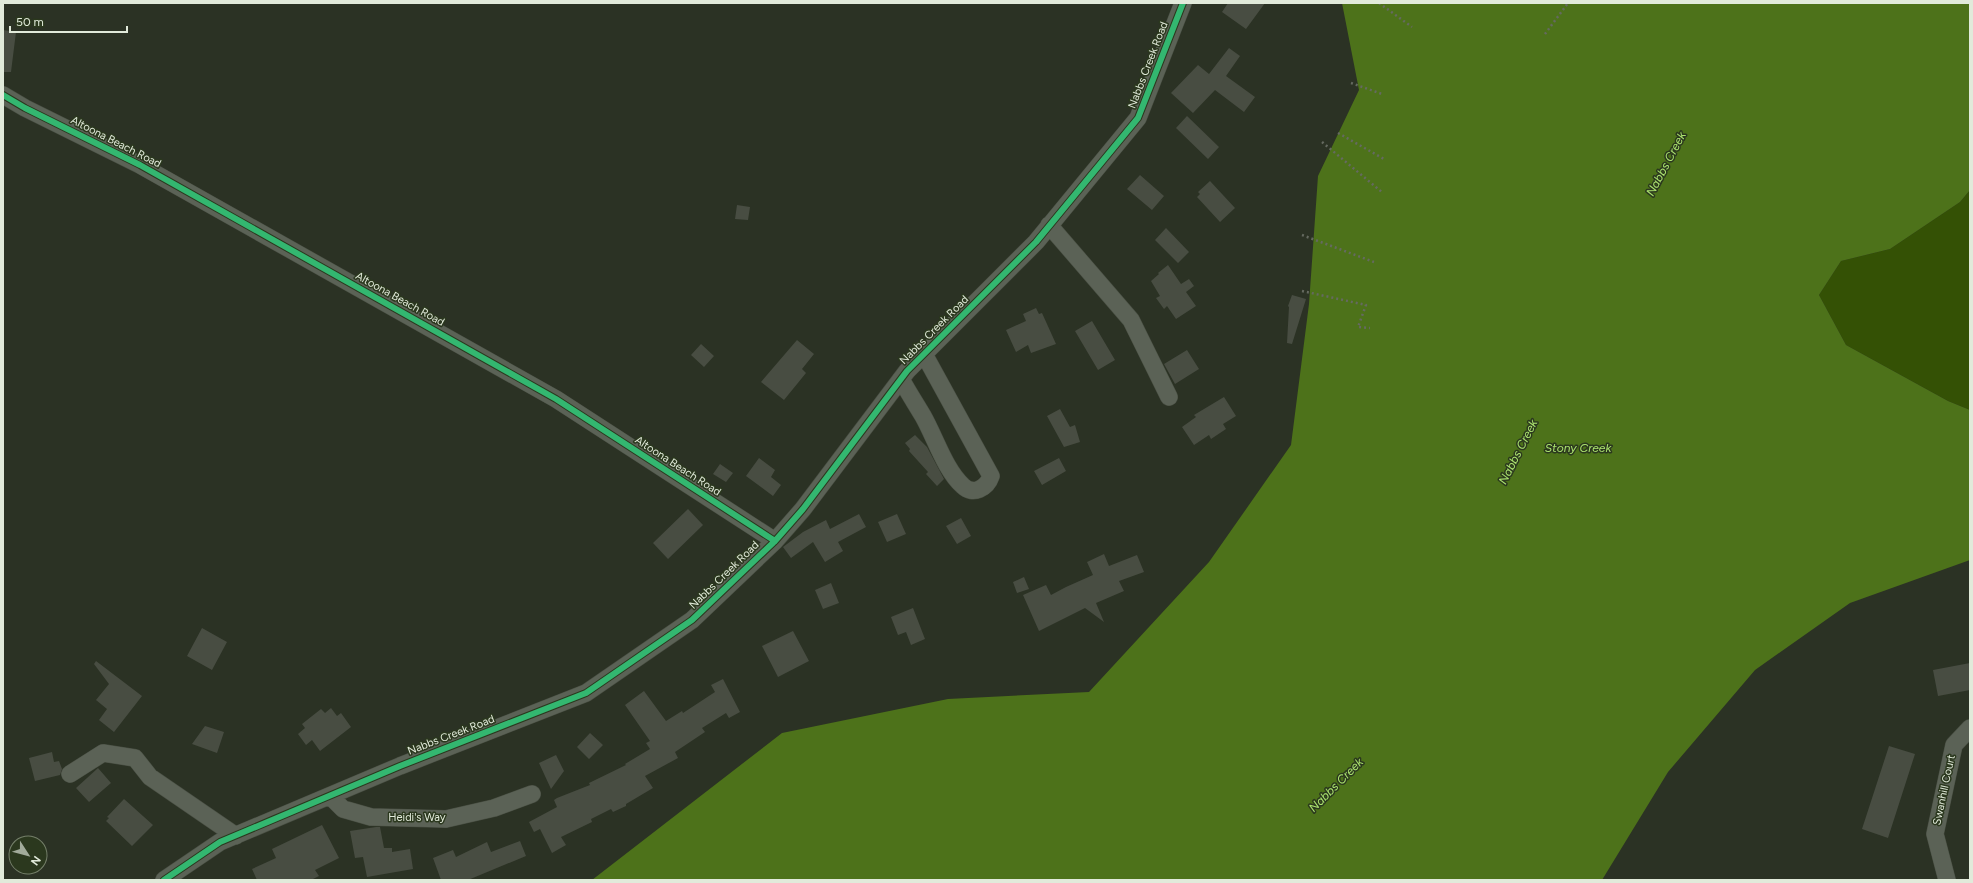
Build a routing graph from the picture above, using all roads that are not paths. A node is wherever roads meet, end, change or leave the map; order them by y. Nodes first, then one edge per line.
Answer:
1 (1183, 3) edge
2 (3, 95) edge
3 (1050, 225) junction
4 (924, 354) junction
5 (901, 379) junction
6 (1169, 397) dead end
7 (775, 541) junction
8 (1970, 728) edge
9 (70, 774) dead end
10 (532, 794) dead end
11 (330, 796) junction
12 (236, 836) junction
13 (164, 880) edge
14 (1947, 880) edge

1 - 3 street, Nabbs Creek Road
2 - 7 street, Altoona Beach Road
3 - 4 street, Nabbs Creek Road
3 - 6 street
4 - 5 street, Nabbs Creek Road
4 - 5 street
5 - 7 street, Nabbs Creek Road
7 - 11 street, Nabbs Creek Road
8 - 14 street, Swanhill Court
9 - 12 street
10 - 11 street, Heidi's Way
11 - 12 street, Nabbs Creek Road
12 - 13 street, Nabbs Creek Road

